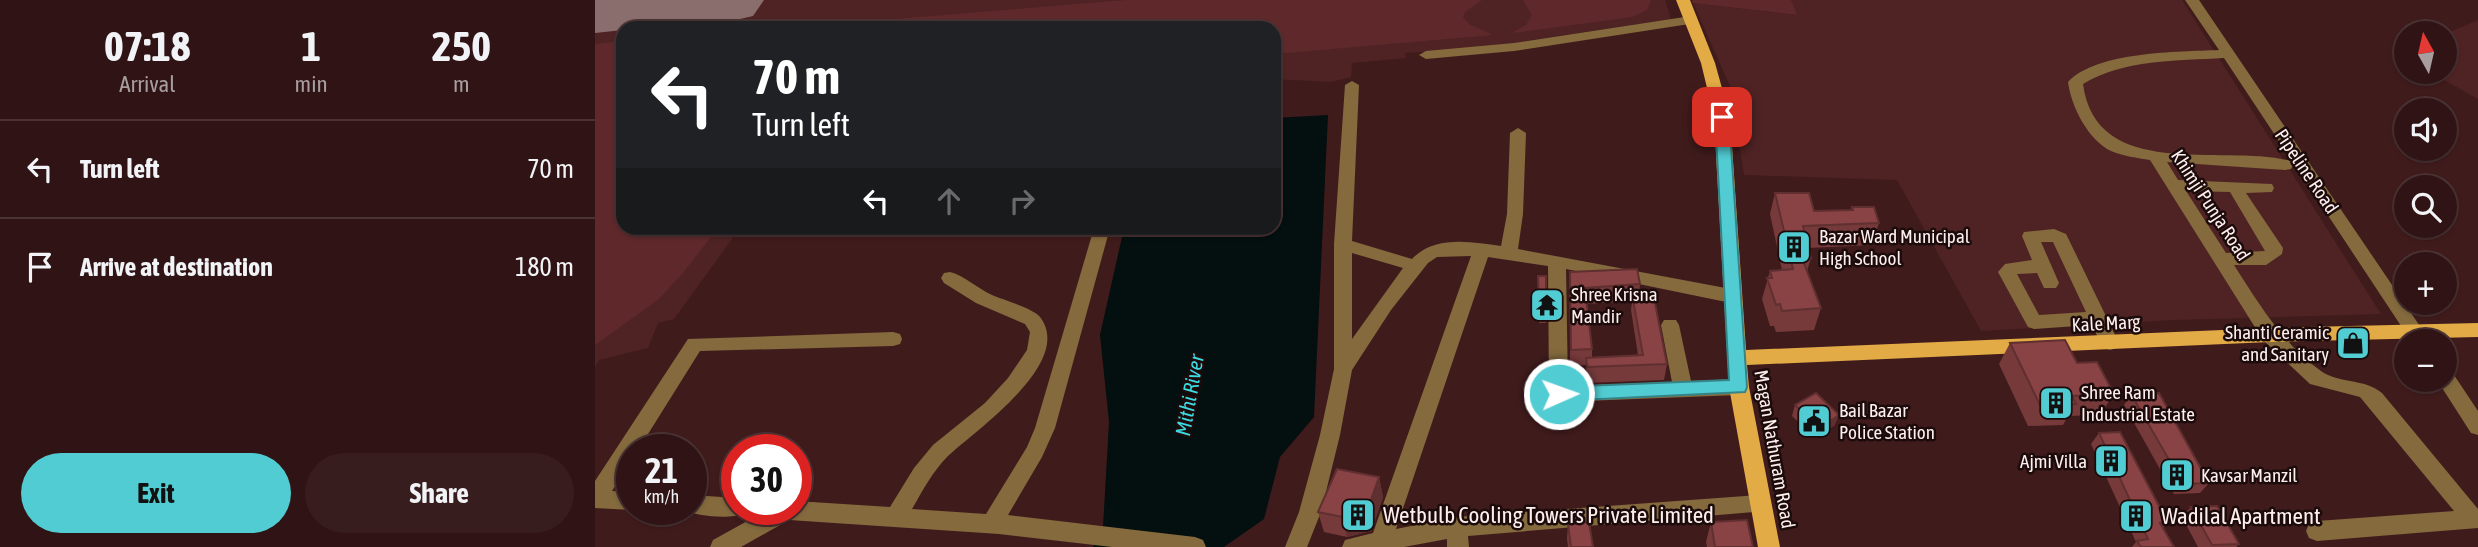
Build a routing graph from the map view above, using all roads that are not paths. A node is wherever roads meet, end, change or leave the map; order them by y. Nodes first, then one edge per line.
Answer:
1 (1683, 0) edge
2 (2193, 5) edge
3 (1691, 19) junction
4 (2226, 54) junction
5 (1426, 55) dead end
6 (1352, 85) dead end
7 (1518, 134) dead end
8 (2155, 156) junction
9 (2285, 165) dead end
10 (2174, 185) junction
11 (2235, 188) junction
12 (2266, 188) dead end
13 (1100, 235) edge
14 (1343, 244) junction
15 (1481, 251) junction
16 (1508, 254) junction
17 (2221, 259) junction
18 (1557, 261) junction
19 (2042, 266) junction
20 (1416, 267) junction
21 (950, 278) dead end
22 (2050, 283) dead end
23 (1731, 296) junction
24 (2098, 318) junction
25 (2044, 322) junction
26 (1669, 325) dead end
27 (2412, 329) edge
28 (2478, 330) edge
29 (2457, 332) edge
30 (2270, 335) junction
31 (2394, 336) edge
32 (893, 339) dead end
33 (2110, 343) junction
34 (2057, 346) junction
35 (1737, 358) junction
36 (1343, 369) junction
37 (1738, 387) junction
38 (1683, 389) junction
39 (2455, 392) edge
40 (2478, 427) edge
41 (595, 499) edge
42 (616, 500) edge
43 (1759, 504) junction
44 (812, 512) edge
45 (896, 517) junction
46 (2476, 519) edge
47 (995, 524) junction
48 (760, 525) edge
49 (2317, 531) dead end
50 (1458, 537) edge
51 (1381, 542) junction
52 (721, 547) edge
53 (1195, 547) edge
54 (1296, 547) edge
55 (1353, 547) edge
56 (1769, 547) edge

1 - 3 main road, Magan Nathuram Road
2 - 4 street
3 - 5 street
3 - 23 main road, Magan Nathuram Road
4 - 8 street, Khimji Punja Road
4 - 27 street
6 - 14 street
7 - 16 street
8 - 9 street
8 - 10 street, Khimji Punja Road
10 - 11 street
10 - 17 street, Khimji Punja Road
11 - 12 street
11 - 17 street
13 - 47 street
14 - 20 street
14 - 36 street
15 - 16 street
15 - 20 street
15 - 51 street
16 - 18 street
17 - 30 street, Khimji Punja Road
18 - 23 street
18 - 38 street
19 - 22 street
19 - 24 street
19 - 25 street
20 - 36 street
21 - 45 street
23 - 35 main road, Magan Nathuram Road
24 - 25 street
24 - 33 street
25 - 34 street
26 - 38 street
28 - 29 main road, Kale Marg
30 - 31 main road, Kale Marg
30 - 33 main road, Kale Marg
30 - 46 street, Khimji Punja Road
32 - 41 street
33 - 34 main road, Kale Marg
34 - 35 main road, Kale Marg
35 - 37 main road, Magan Nathuram Road
36 - 54 street
37 - 38 street
37 - 43 main road, Magan Nathuram Road
39 - 40 street
41 - 42 street
43 - 50 street
43 - 56 main road, Magan Nathuram Road
44 - 45 street
45 - 47 street
46 - 49 street
47 - 53 street
48 - 52 street
50 - 51 street
51 - 55 street

